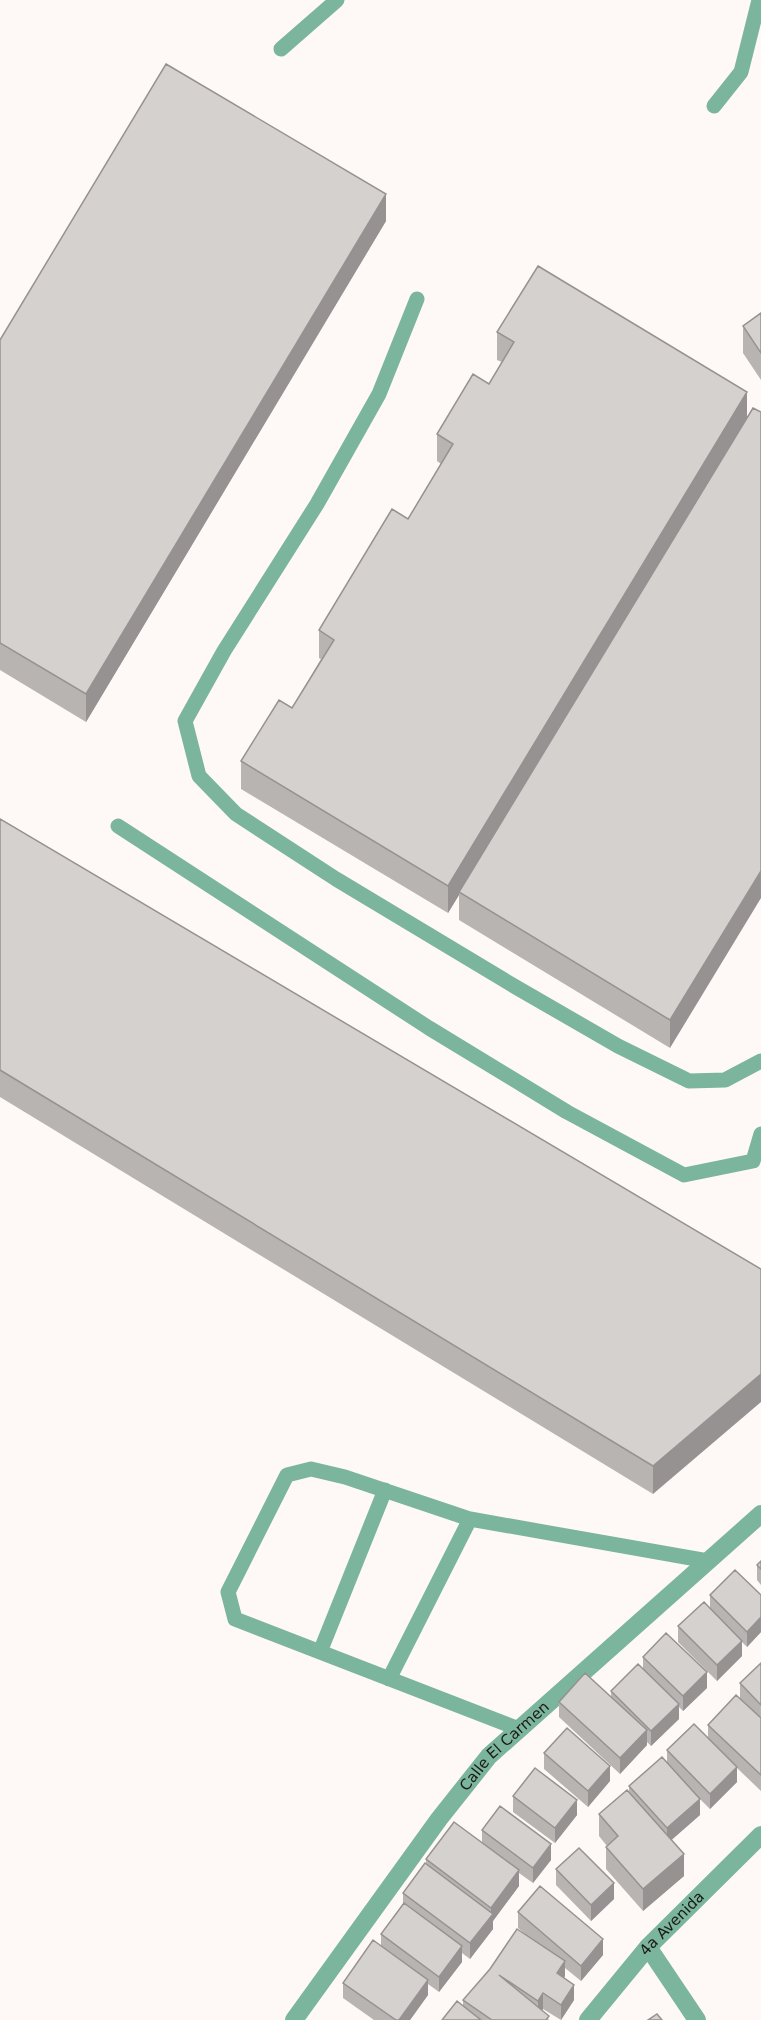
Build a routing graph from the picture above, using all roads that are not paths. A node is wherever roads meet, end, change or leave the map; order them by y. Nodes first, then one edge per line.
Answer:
1 (337, 0) edge
2 (759, 0) edge
3 (281, 49) dead end
4 (714, 106) dead end
5 (417, 299) dead end
6 (118, 826) dead end
7 (761, 1061) edge
8 (761, 1134) edge
9 (385, 1490) junction
10 (761, 1514) edge
11 (470, 1519) junction
12 (708, 1561) junction
13 (320, 1652) junction
14 (389, 1679) junction
15 (519, 1730) junction
16 (761, 1835) edge
17 (648, 1947) junction
18 (294, 2020) edge
19 (588, 2020) edge
20 (697, 2020) edge

1 - 3 lane
2 - 4 lane
5 - 7 lane
6 - 8 lane
9 - 11 lane
9 - 13 lane
9 - 13 lane
10 - 12 street, Calle El Carmen
11 - 12 lane
11 - 14 lane
12 - 15 street, Calle El Carmen
13 - 14 lane
14 - 15 lane
15 - 18 street, Calle El Carmen
16 - 17 street, 4a Avenida
17 - 19 street, 4a Avenida
17 - 20 street

